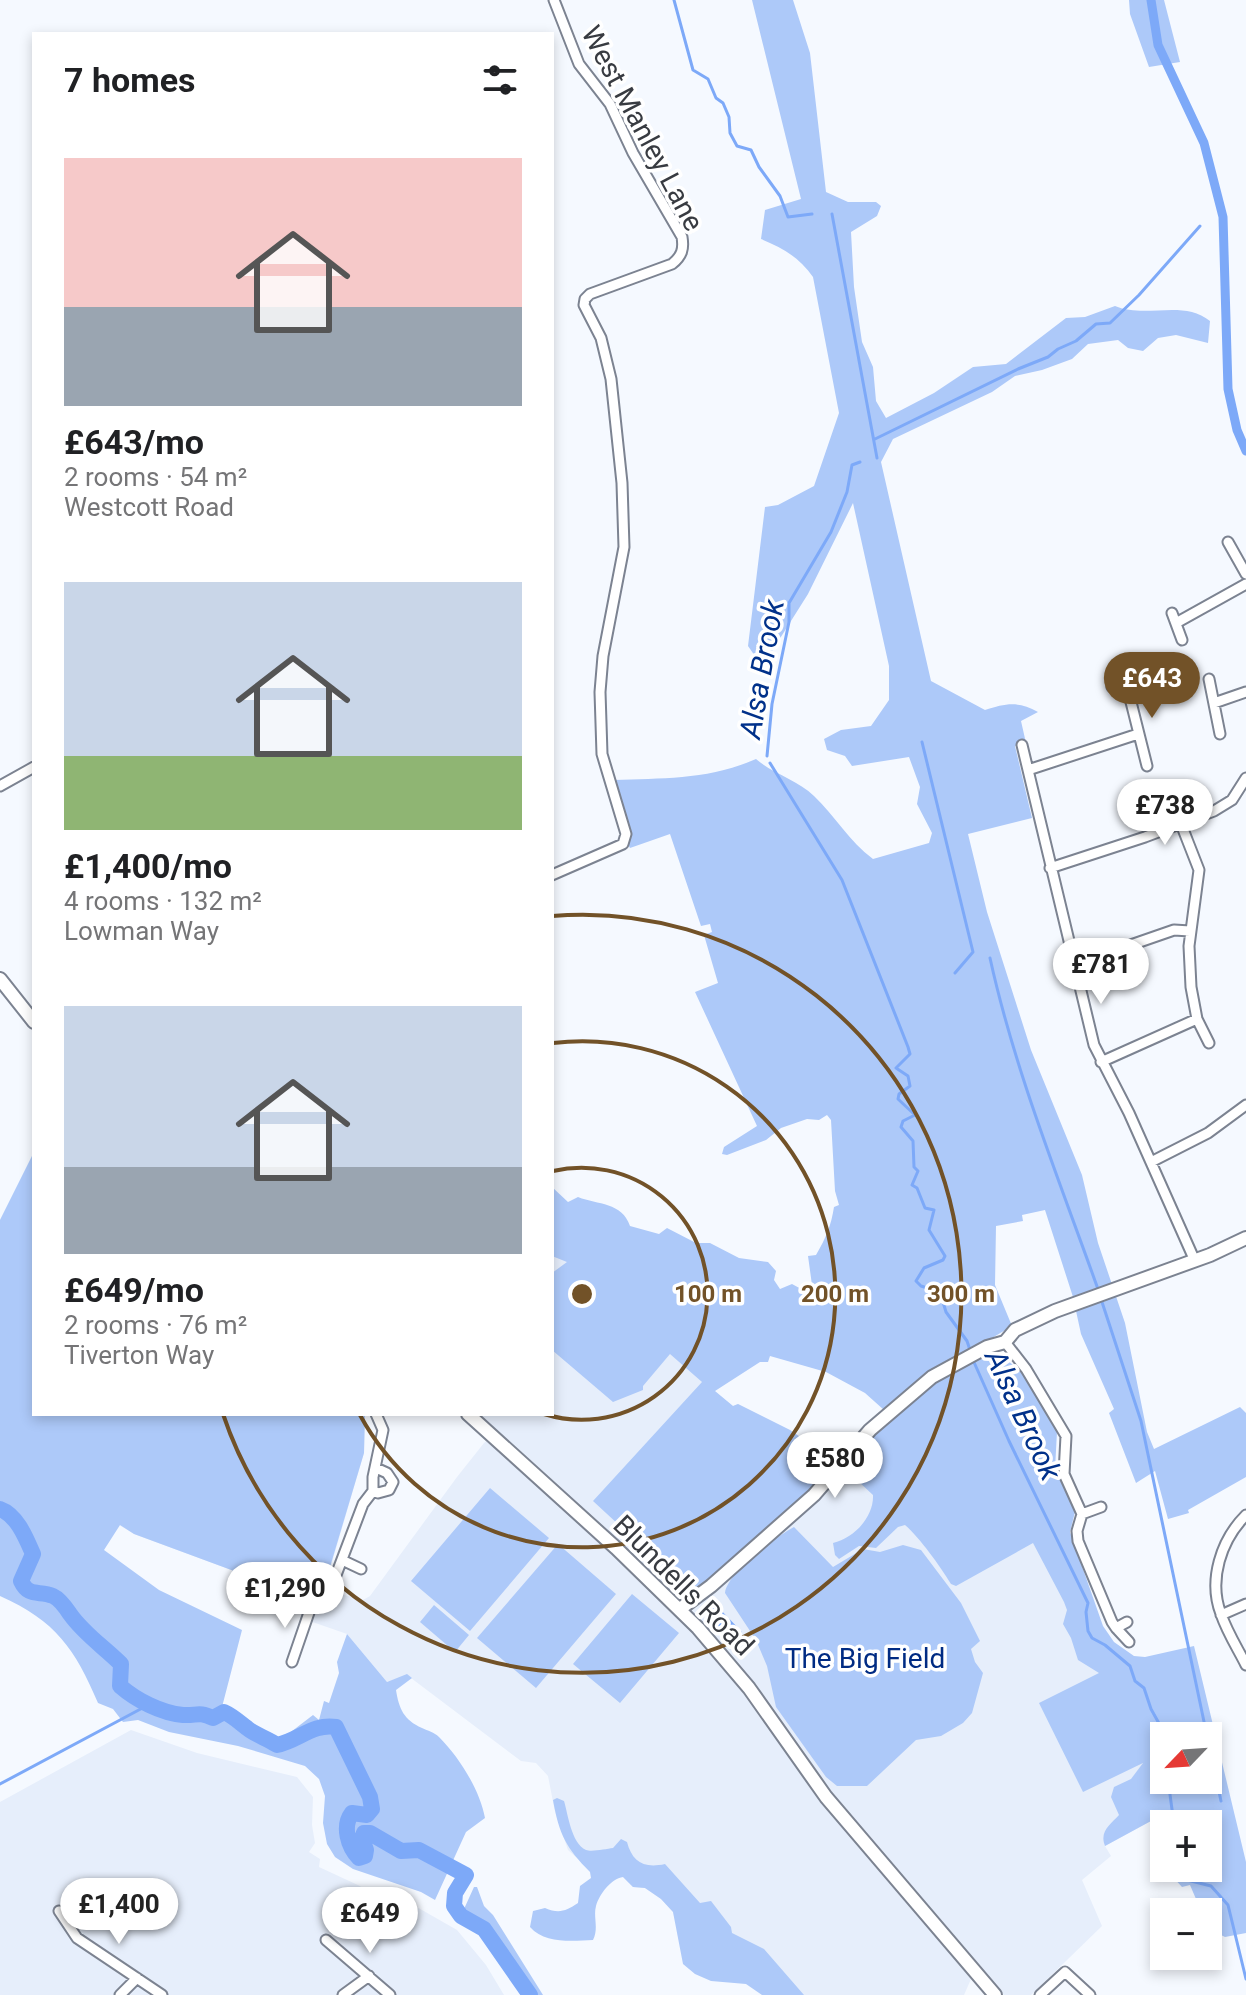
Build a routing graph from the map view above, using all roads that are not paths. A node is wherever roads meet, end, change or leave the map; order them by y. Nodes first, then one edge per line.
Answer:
1 (554, 0) edge
2 (1228, 542) dead end
3 (1246, 574) edge
4 (1246, 584) edge
5 (1182, 640) dead end
6 (1139, 677) dead end
7 (1209, 679) dead end
8 (1126, 682) junction
9 (1112, 687) dead end
10 (1246, 692) edge
11 (1214, 703) junction
12 (1138, 734) junction
13 (1220, 734) dead end
14 (1022, 745) dead end
15 (1147, 766) dead end
16 (32, 768) edge
17 (1028, 770) junction
18 (1246, 778) edge
19 (0, 786) edge
20 (1181, 824) junction
21 (1050, 868) junction
22 (554, 874) edge
23 (1190, 931) junction
24 (1073, 965) junction
25 (0, 979) edge
26 (32, 1019) edge
27 (1197, 1019) junction
28 (1209, 1043) dead end
29 (1101, 1062) junction
30 (1246, 1105) edge
31 (1151, 1162) junction
32 (1246, 1238) edge
33 (1195, 1261) junction
34 (1005, 1342) junction
35 (377, 1416) edge
36 (470, 1416) edge
37 (376, 1468) junction
38 (373, 1491) junction
39 (1101, 1507) dead end
40 (1082, 1514) junction
41 (1246, 1515) edge
42 (342, 1560) junction
43 (361, 1569) dead end
44 (1246, 1604) edge
45 (680, 1609) junction
46 (1221, 1615) junction
47 (1127, 1622) dead end
48 (1116, 1628) junction
49 (1129, 1642) dead end
50 (292, 1662) dead end
51 (1246, 1665) edge
52 (59, 1911) dead end
53 (326, 1940) dead end
54 (369, 1976) junction
55 (137, 1978) junction
56 (120, 1995) edge
57 (162, 1995) edge
58 (343, 1995) edge
59 (390, 1995) edge
60 (995, 1995) edge
61 (1040, 1995) edge
62 (1090, 1995) edge

1 - 22 street, West Manley Lane
2 - 3 street
4 - 5 street
6 - 8 street
7 - 11 street
8 - 9 street
8 - 12 street
10 - 11 street
11 - 13 street
12 - 15 street
12 - 17 street
14 - 17 street
16 - 19 street
17 - 21 street
18 - 20 street
20 - 21 street
20 - 23 street
21 - 24 street
23 - 24 street
23 - 27 street
24 - 29 street
25 - 26 street
27 - 28 street
27 - 29 street
29 - 31 street
30 - 31 street
31 - 33 street
32 - 33 street
33 - 34 street
34 - 40 street
34 - 45 street
35 - 37 street
36 - 45 street, Blundells Road
37 - 38 street
37 - 38 street
38 - 42 street
39 - 40 street
40 - 48 street
41 - 46 street
42 - 43 street
42 - 50 street
44 - 46 street
45 - 60 street, Blundells Road
46 - 51 street
47 - 48 street
48 - 49 street
52 - 55 street
53 - 54 street
54 - 58 street
54 - 59 street
55 - 56 street
55 - 57 street
61 - 62 street

